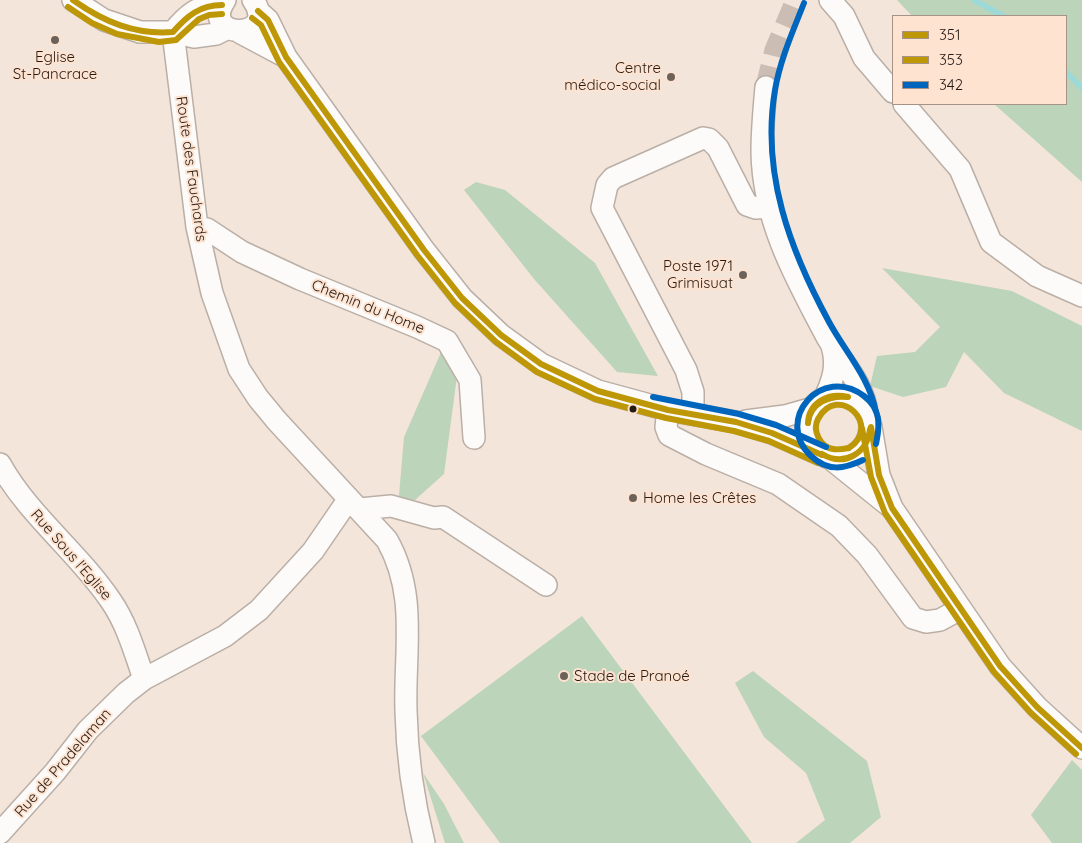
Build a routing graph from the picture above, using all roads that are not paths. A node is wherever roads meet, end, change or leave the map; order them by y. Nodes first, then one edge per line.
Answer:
1 (73, 0) edge
2 (830, 0) edge
3 (214, 2) edge
4 (256, 5) edge
5 (233, 30) junction
6 (173, 32) junction
7 (286, 57) junction
8 (766, 87) tunnel mouth
9 (892, 91) edge
10 (905, 105) edge
11 (769, 207) junction
12 (198, 227) junction
13 (1082, 296) edge
14 (831, 343) junction
15 (819, 403) junction
16 (668, 410) junction
17 (693, 414) junction
18 (869, 421) junction
19 (736, 422) junction
20 (474, 438) dead end
21 (826, 457) junction
22 (0, 464) edge
23 (354, 505) junction
24 (892, 508) junction
25 (546, 585) dead end
26 (960, 609) junction
27 (144, 679) junction
28 (1082, 748) edge
29 (0, 834) edge
30 (424, 843) edge

1 - 6 street
2 - 9 street
3 - 5 street
3 - 6 street
4 - 5 street
4 - 7 street
5 - 6 street
5 - 7 street
6 - 12 street, Route des Fauchards
7 - 16 street
8 - 11 street
10 - 13 street
11 - 14 street
11 - 17 street
12 - 20 street, Chemin du Home
12 - 23 street, Route des Fauchards
14 - 15 street
14 - 18 street
15 - 18 street
15 - 19 street
15 - 21 street
16 - 17 street
16 - 26 street
17 - 19 street
18 - 21 street
18 - 24 street
19 - 21 street
21 - 24 street
22 - 27 street, Rue Sous l'Eglise
23 - 25 street
23 - 27 street, Rue de Pradelaman
23 - 30 street, Route des Fauchards
24 - 26 street
26 - 28 street
27 - 29 street, Rue de Pradelaman

